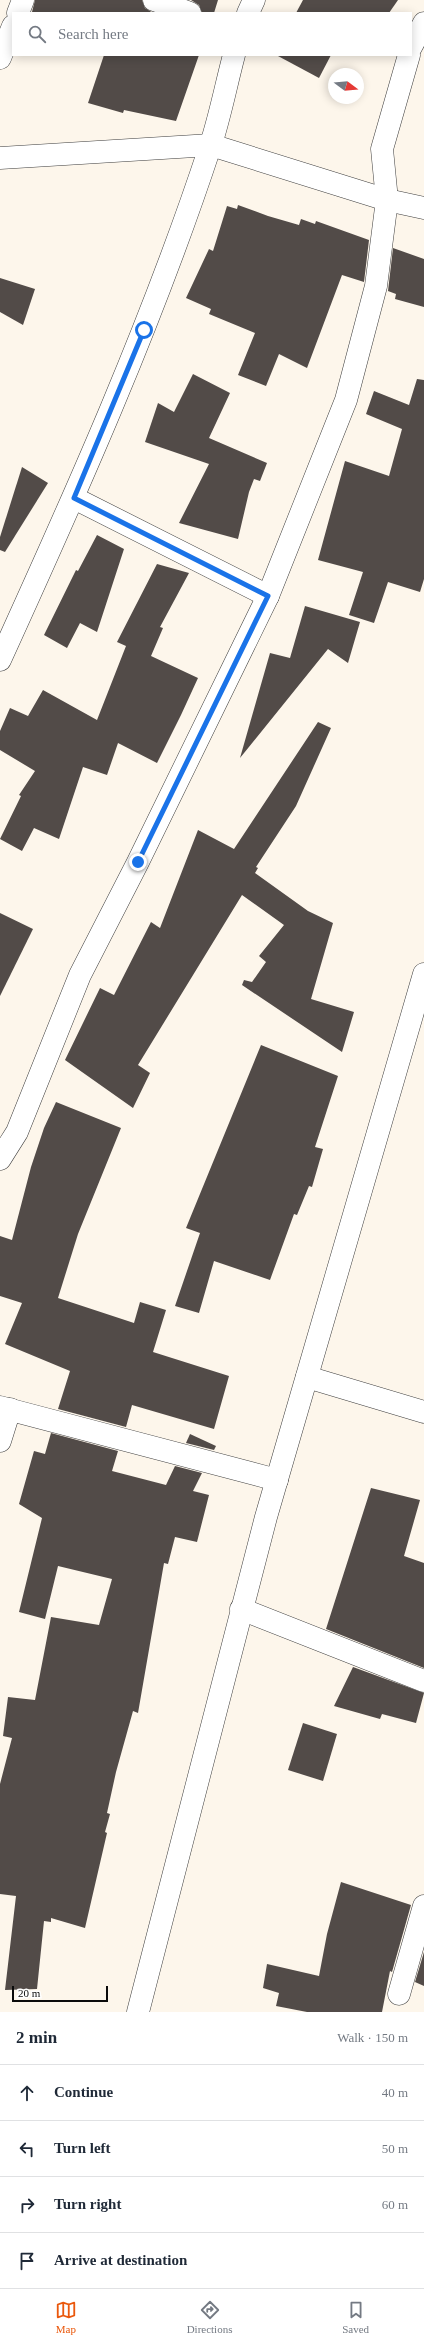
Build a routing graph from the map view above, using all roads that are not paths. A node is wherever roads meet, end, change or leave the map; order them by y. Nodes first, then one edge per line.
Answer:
1 (23, 0) edge
2 (154, 0) edge
3 (254, 0) edge
4 (18, 12) edge
5 (187, 12) edge
6 (248, 12) edge
7 (424, 23) edge
8 (12, 28) edge
9 (412, 45) edge
10 (234, 56) edge
11 (409, 56) edge
12 (0, 58) edge
13 (211, 145) junction
14 (0, 158) edge
15 (387, 200) junction
16 (424, 208) edge
17 (74, 498) junction
18 (268, 596) junction
19 (0, 660) edge
20 (424, 974) edge
21 (0, 1159) edge
22 (307, 1377) junction
23 (5, 1408) edge
24 (424, 1412) edge
25 (0, 1441) edge
26 (277, 1480) junction
27 (241, 1609) junction
28 (424, 1681) edge
29 (424, 1906) edge
30 (399, 1994) dead end
31 (138, 2012) edge

1 - 4 street
2 - 5 street
3 - 6 street
7 - 9 street
8 - 12 street
10 - 13 street
11 - 15 street
13 - 14 street
13 - 15 street
13 - 17 street
15 - 16 street
15 - 18 street
17 - 18 street
17 - 19 street
18 - 21 street
20 - 22 street
22 - 24 street
22 - 26 street
23 - 25 street
23 - 26 street
26 - 27 street
27 - 28 street
27 - 31 street
29 - 30 street

